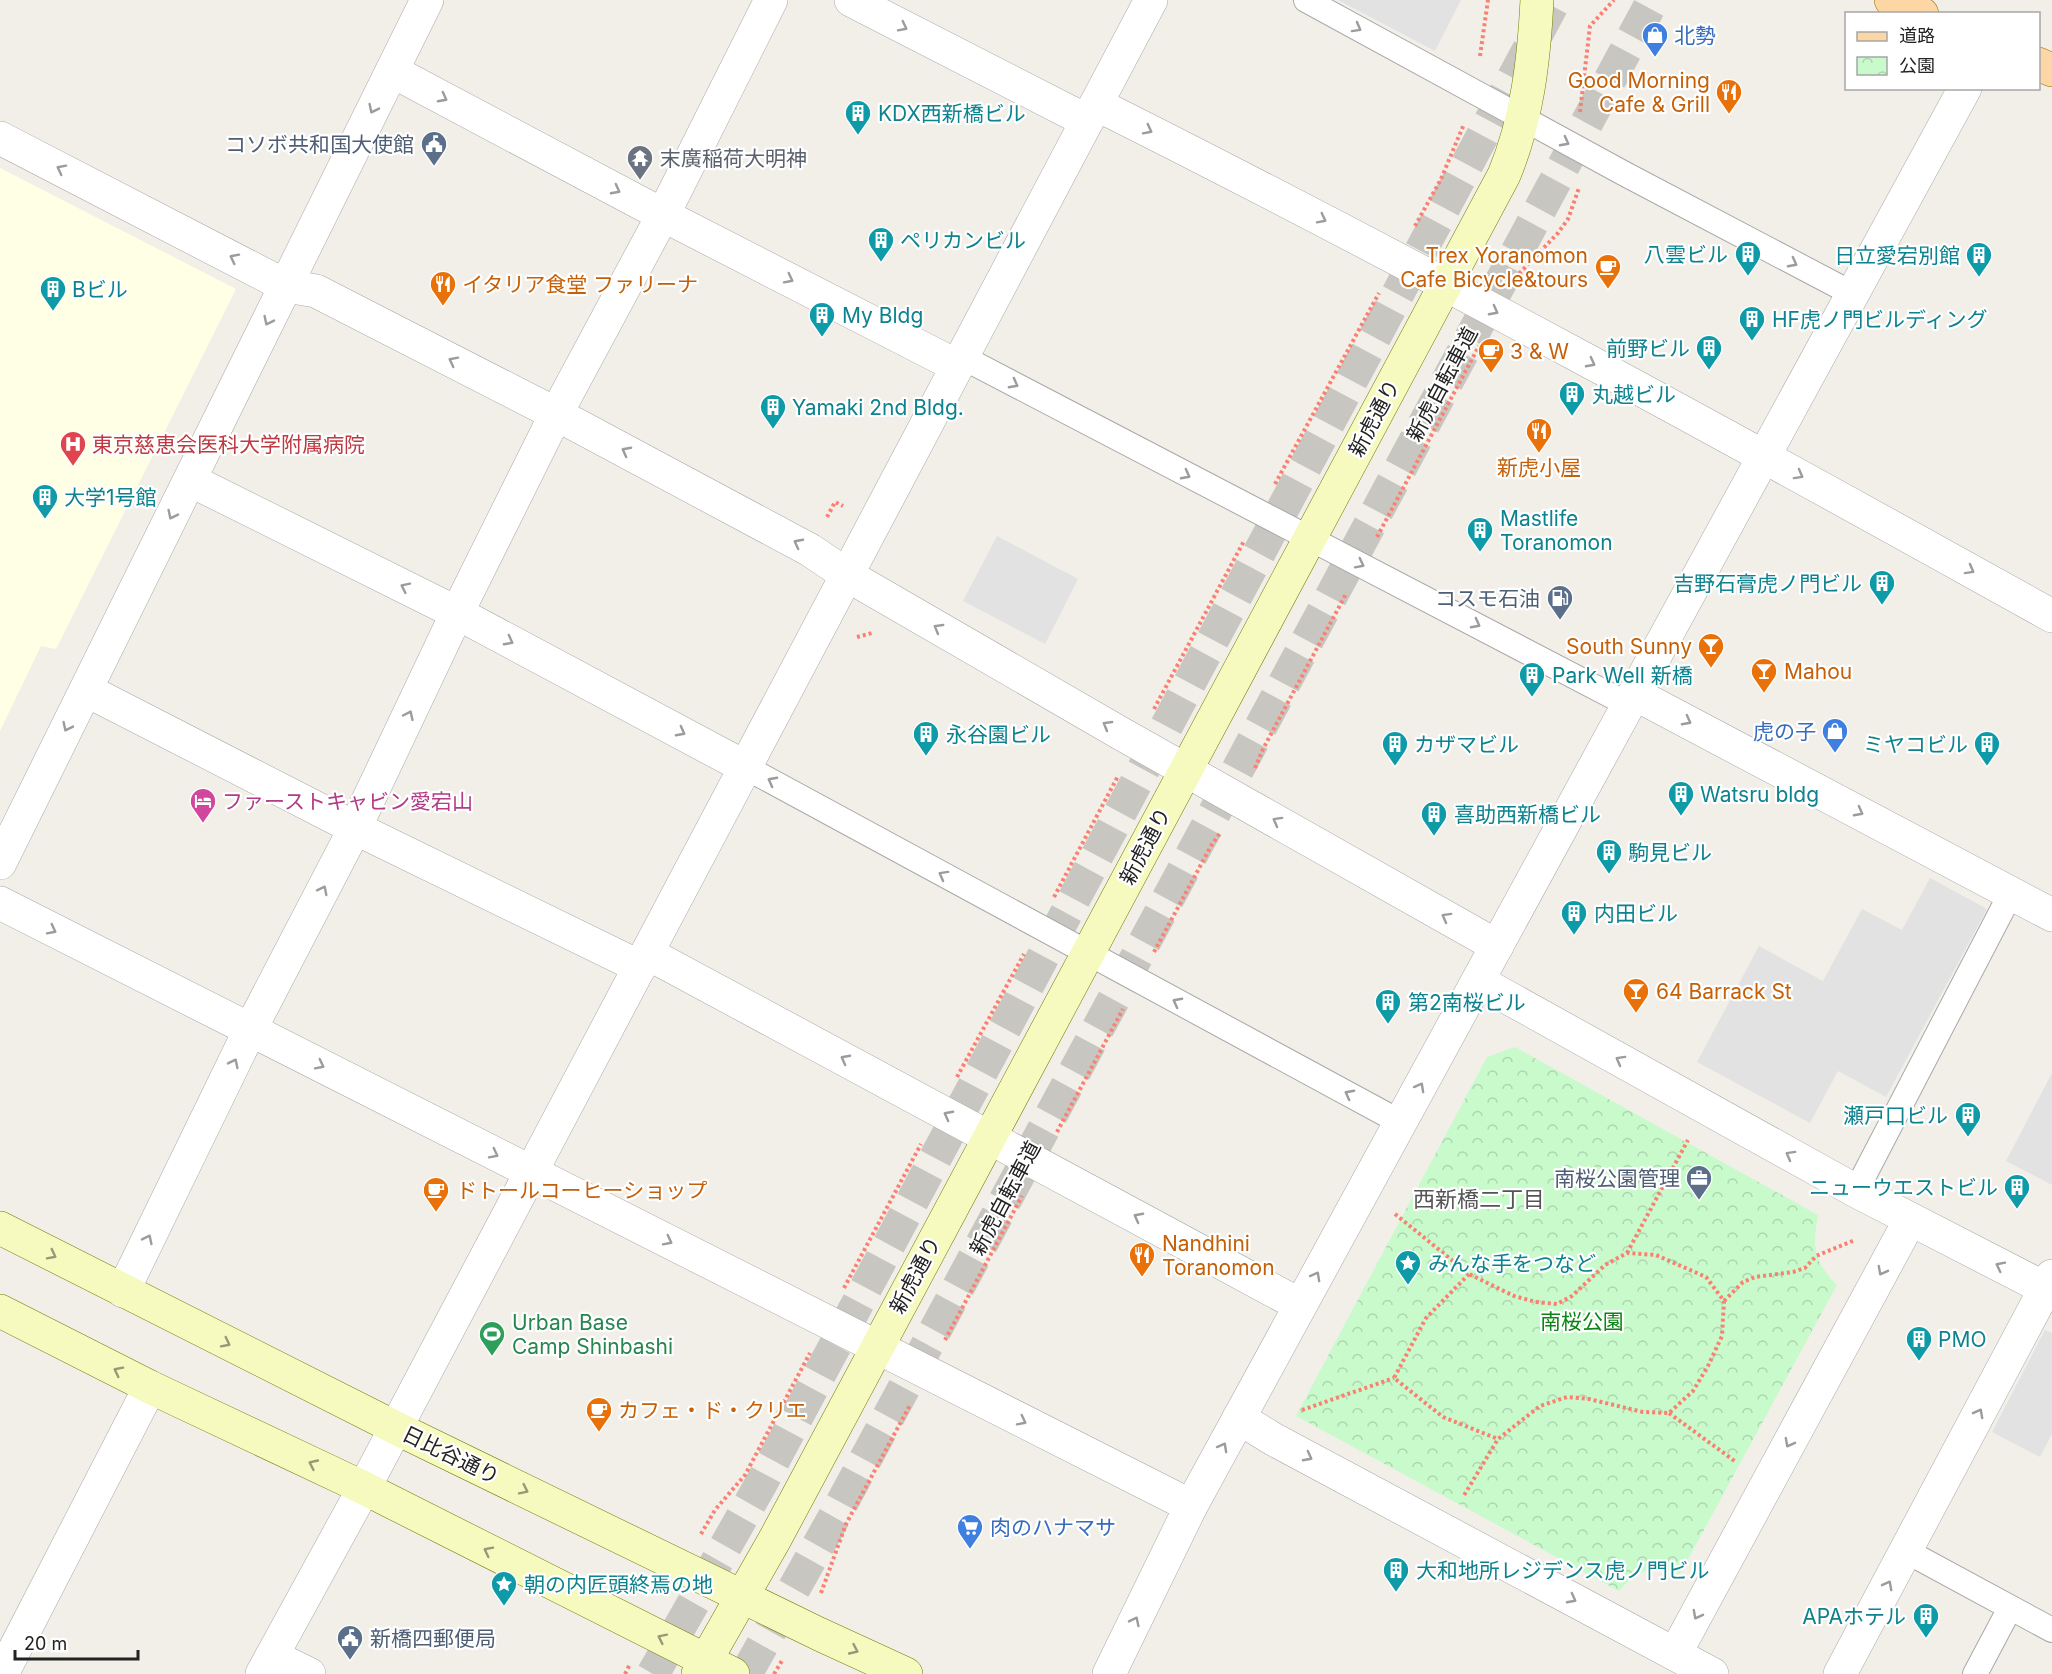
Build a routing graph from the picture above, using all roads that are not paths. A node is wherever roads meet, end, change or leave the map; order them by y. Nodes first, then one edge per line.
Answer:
1 (427, 0) edge
2 (771, 0) edge
3 (851, 0) edge
4 (1151, 0) edge
5 (1306, 0) edge
6 (1537, 0) edge
7 (1891, 0) edge
8 (1918, 12) edge
9 (392, 71) junction
10 (1964, 90) edge
11 (1092, 112) junction
12 (1523, 119) junction
13 (0, 138) edge
14 (663, 215) junction
15 (1445, 285) junction
16 (286, 286) junction
17 (1853, 294) junction
18 (960, 361) junction
19 (556, 414) junction
20 (1765, 457) junction
21 (190, 480) junction
22 (1309, 538) junction
23 (847, 575) junction
24 (457, 613) junction
25 (2052, 616) edge
26 (86, 690) junction
27 (1632, 699) junction
28 (745, 767) junction
29 (1185, 770) junction
30 (355, 828) junction
31 (0, 863) edge
32 (2011, 893) junction
33 (0, 903) edge
34 (2052, 915) edge
35 (1497, 945) junction
36 (1088, 953) junction
37 (643, 960) junction
38 (1478, 981) junction
39 (250, 1030) junction
40 (1400, 1122) junction
41 (989, 1137) junction
42 (531, 1172) junction
43 (1856, 1191) junction
44 (1910, 1220) junction
45 (0, 1228) edge
46 (2050, 1286) edge
47 (123, 1291) junction
48 (1300, 1305) junction
49 (0, 1311) edge
50 (877, 1347) junction
51 (150, 1387) junction
52 (1239, 1418) junction
53 (396, 1428) junction
54 (364, 1488) junction
55 (1191, 1506) junction
56 (1906, 1551) junction
57 (742, 1597) junction
58 (2010, 1608) junction
59 (2052, 1630) edge
60 (1676, 1654) junction
61 (267, 1665) edge
62 (712, 1669) edge
63 (2, 1674) edge
64 (309, 1674) edge
65 (906, 1674) edge
66 (1109, 1674) edge
67 (1712, 1674) edge
68 (1840, 1674) edge
69 (1975, 1674) edge

1 - 9 street
2 - 14 street
3 -> 11 street
4 - 11 street
5 -> 12 lane
6 - 12 main road, 新虎通り
7 - 8 main road
9 -> 14 street
9 -> 16 street
10 - 17 street
11 -> 15 street
11 - 18 street
12 - 15 main road, 新虎通り
12 -> 17 lane
16 -> 13 street
14 -> 18 street
14 - 19 street
15 -> 20 street
15 - 22 main road, 新虎通り
19 -> 16 street
16 -> 21 street
17 - 20 street
18 -> 22 lane
18 - 23 street
23 -> 19 street
19 - 24 street
20 -> 25 street
20 - 27 street
24 -> 21 street
21 -> 26 street
22 -> 27 lane
22 - 29 main road, 新虎通り
23 - 28 street
29 -> 23 street
24 -> 28 street
30 -> 24 street
26 - 30 street
26 -> 31 street
27 -> 32 street
27 - 35 street
36 -> 28 lane
28 - 37 street
35 -> 29 street
29 - 36 main road, 新虎通り
30 - 37 street
39 -> 30 street
32 - 34 street
32 - 43 lane
33 -> 39 street
35 - 38 street
40 -> 36 lane
36 - 41 main road, 新虎通り
41 -> 37 street
37 - 42 street
40 -> 38 street
43 -> 38 street
39 -> 42 street
47 -> 39 street
48 -> 40 street
48 -> 41 street
41 - 50 main road, 新虎通り
42 -> 50 street
42 - 53 street
43 - 44 street
46 -> 44 street
44 -> 60 street
45 -> 47 main road, 日比谷通り
56 -> 46 street
47 -> 53 main road, 日比谷通り
48 - 52 street
51 -> 49 main road
50 -> 55 street
50 - 57 main road, 新虎通り
54 -> 51 main road
51 - 63 street
55 -> 52 street
52 -> 60 street
53 - 54 street
53 -> 57 main road, 日比谷通り
54 - 61 street
62 -> 54 main road
66 -> 55 street
56 - 58 lane
68 -> 56 street
57 - 62 main road, 新虎通り
57 -> 65 main road, 日比谷通り
58 - 59 lane
58 - 69 lane
60 - 67 street
61 - 64 street

